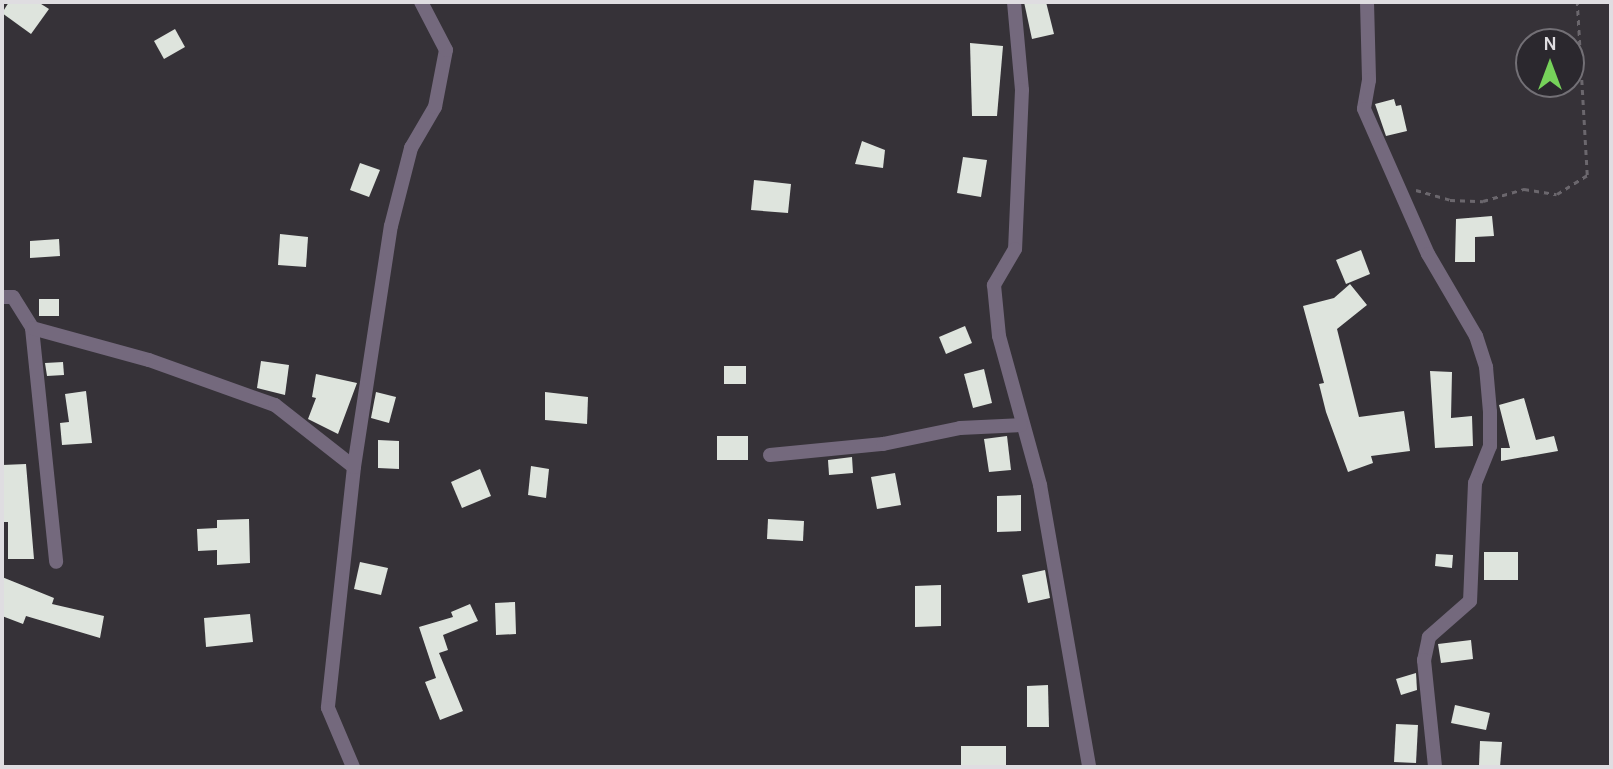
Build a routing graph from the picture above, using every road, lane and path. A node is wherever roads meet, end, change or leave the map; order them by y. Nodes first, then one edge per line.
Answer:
1 (421, 2) edge
2 (1014, 2) edge
3 (1367, 2) edge
4 (1577, 2) edge
5 (1397, 185) junction
6 (2, 297) edge
7 (32, 328) junction
8 (1021, 425) junction
9 (770, 455) dead end
10 (354, 467) junction
11 (56, 562) dead end
12 (353, 767) edge
13 (1089, 767) edge
14 (1435, 767) edge

1 - 10 street
2 - 8 street
3 - 5 street
4 - 5 path
5 - 14 street
6 - 7 street
7 - 10 street
7 - 11 street
8 - 9 street
8 - 13 street
10 - 12 street

